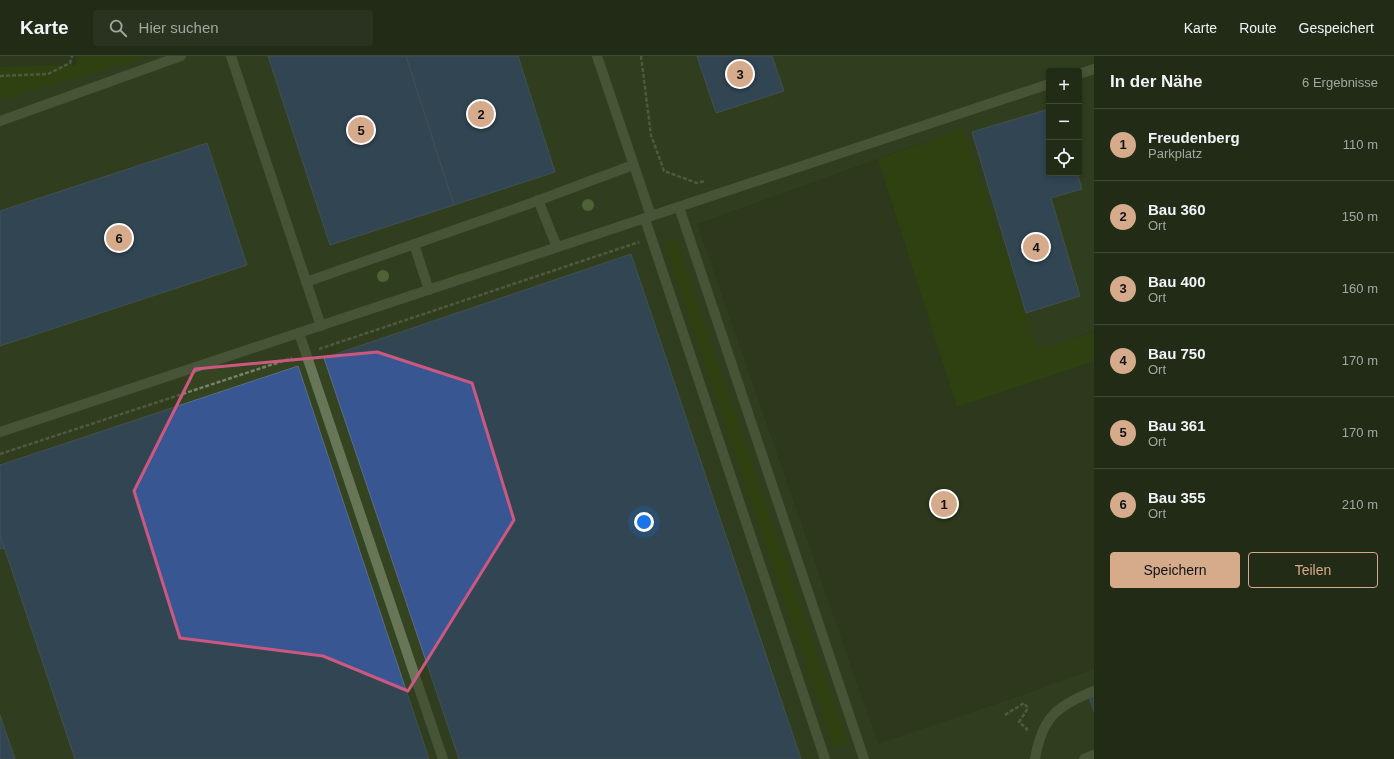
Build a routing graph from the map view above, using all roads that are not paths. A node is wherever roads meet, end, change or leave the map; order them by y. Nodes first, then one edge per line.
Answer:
1 (182, 56) edge
2 (231, 56) edge
3 (597, 56) edge
4 (1094, 70) edge
5 (1082, 73) edge
6 (1046, 85) edge
7 (0, 121) edge
8 (633, 165) junction
9 (538, 200) junction
10 (680, 207) junction
11 (648, 217) junction
12 (414, 244) junction
13 (557, 247) junction
14 (306, 282) junction
15 (429, 290) junction
16 (321, 326) junction
17 (299, 333) junction
18 (0, 432) edge
19 (1094, 691) edge
20 (1094, 755) edge
21 (1037, 758) edge
22 (443, 759) edge
23 (825, 759) edge
24 (864, 759) edge
25 (1084, 759) edge

1 - 7 street
2 - 14 street
3 - 8 street
4 - 5 street
6 - 10 street
8 - 9 street
8 - 11 street
9 - 12 street
9 - 13 street
10 - 11 street
10 - 24 street
11 - 13 street
11 - 23 street
12 - 14 street
12 - 15 street
13 - 15 street
14 - 16 street
15 - 16 street
16 - 17 street
17 - 18 street
17 - 22 street
19 - 21 street
20 - 25 street

